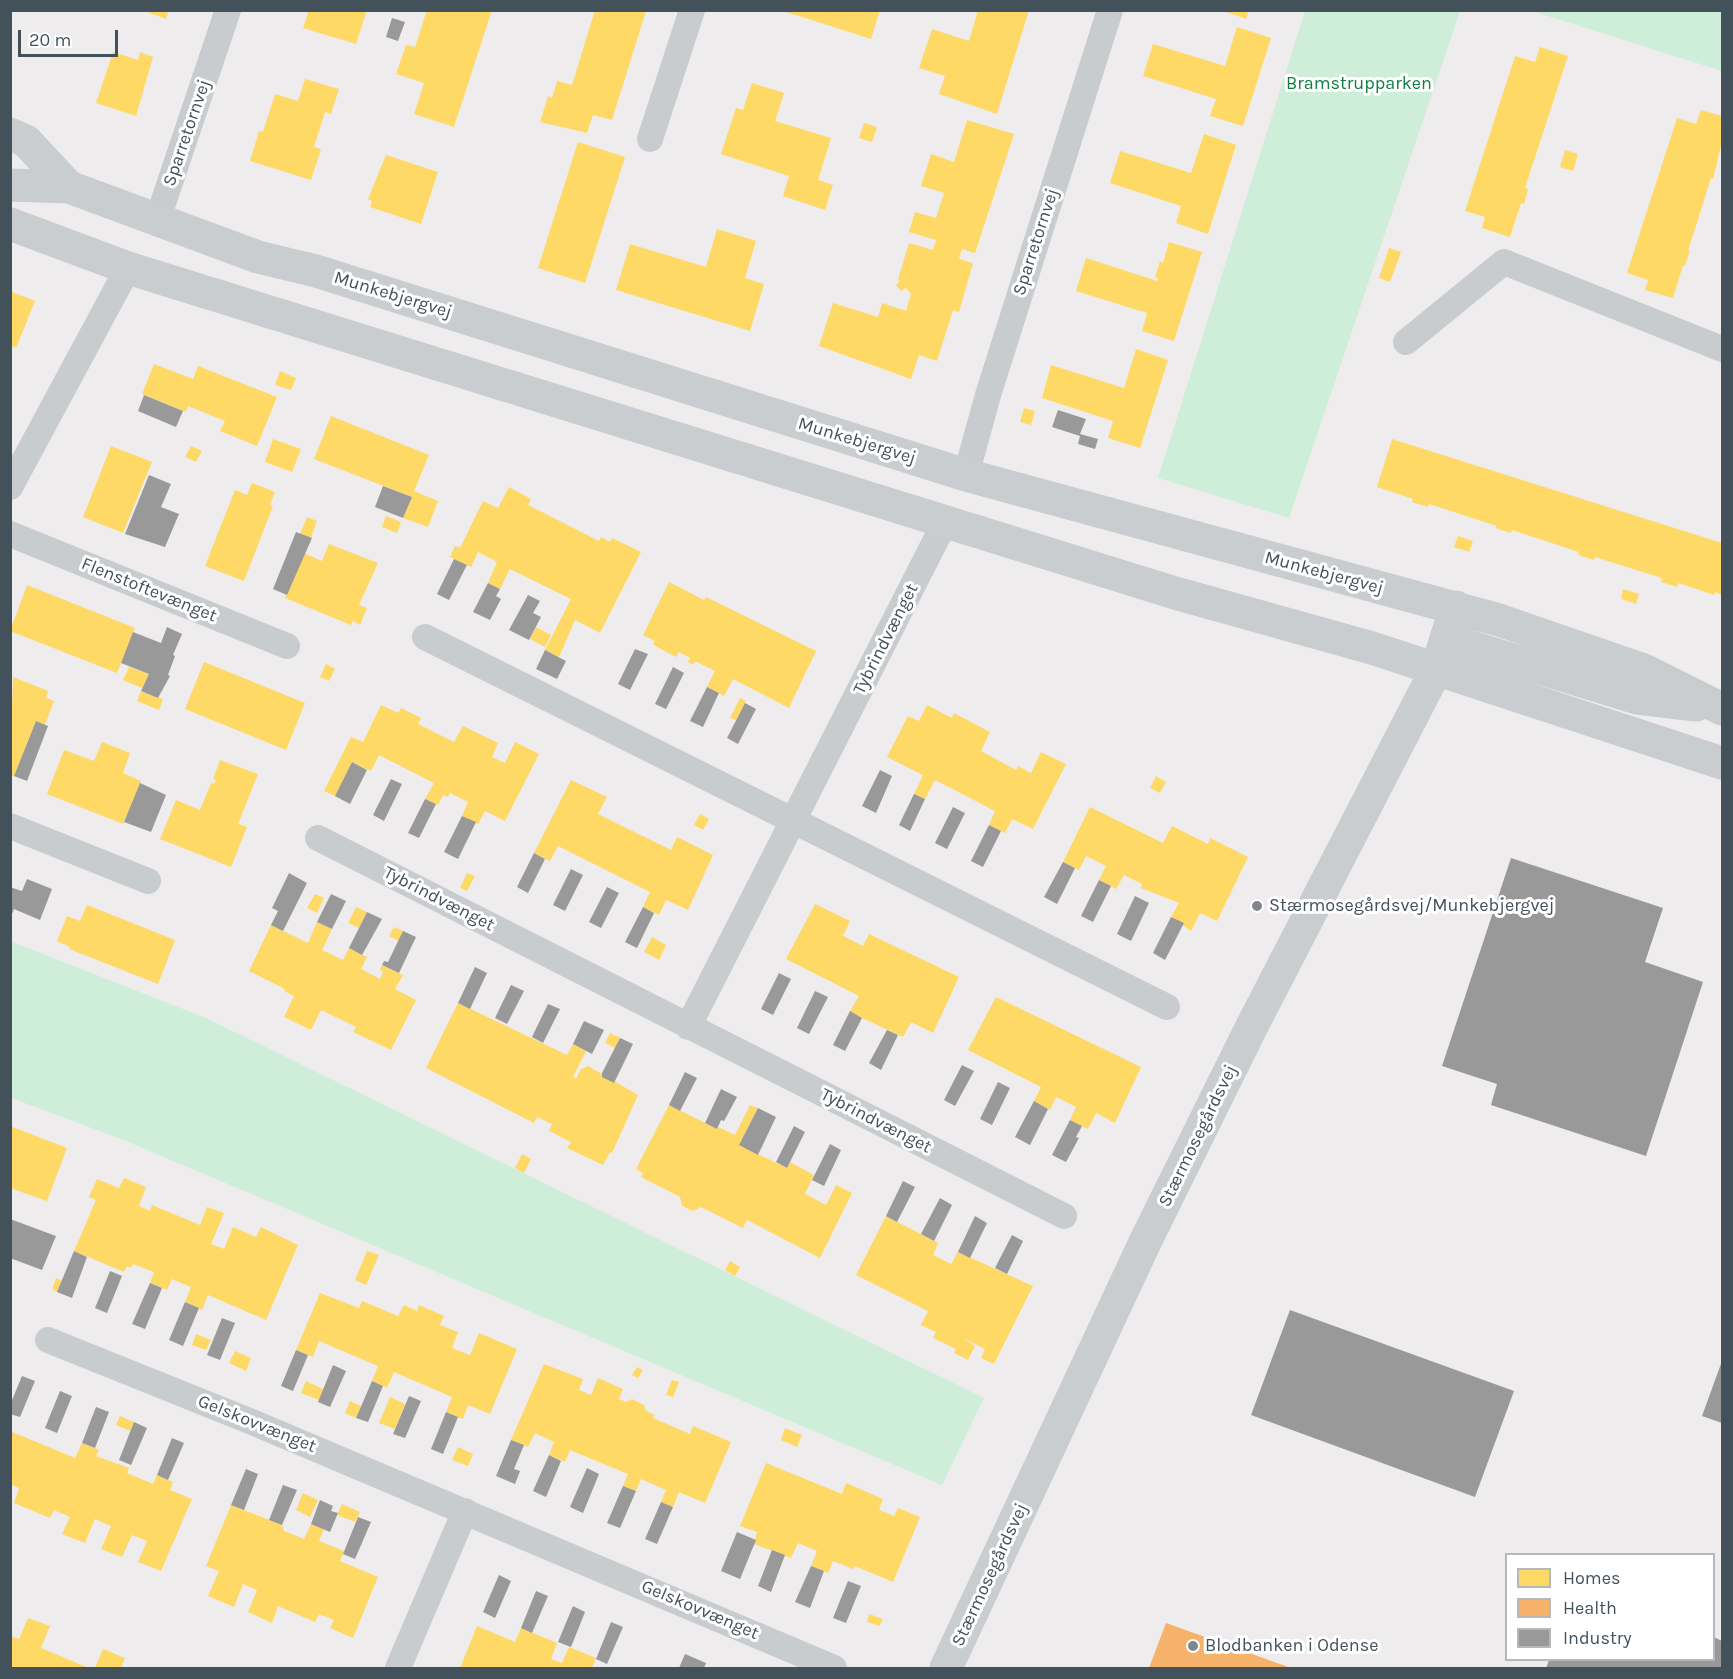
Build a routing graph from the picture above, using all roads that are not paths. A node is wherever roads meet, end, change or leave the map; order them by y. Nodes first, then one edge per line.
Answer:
1 (228, 10) edge
2 (693, 10) edge
3 (1110, 10) edge
4 (10, 134) edge
5 (650, 139) dead end
6 (10, 185) edge
7 (69, 187) junction
8 (157, 221) junction
9 (10, 224) edge
10 (128, 268) junction
11 (1406, 342) dead end
12 (1722, 349) edge
13 (966, 475) junction
14 (10, 487) edge
15 (945, 522) junction
16 (10, 534) edge
17 (1456, 607) junction
18 (425, 637) dead end
19 (287, 646) dead end
20 (1436, 670) junction
21 (1721, 708) edge
22 (1722, 763) edge
23 (793, 820) junction
24 (10, 826) edge
25 (318, 838) dead end
26 (148, 881) dead end
27 (1167, 1007) dead end
28 (688, 1027) junction
29 (1064, 1216) dead end
30 (48, 1340) dead end
31 (465, 1511) junction
32 (398, 1668) edge
33 (834, 1668) edge
34 (946, 1668) edge

1 - 8 street, Sparretornvej
2 - 5 street
3 - 13 street, Sparretornvej
4 - 7 street, Munkebjergvej
6 - 7 street
7 - 8 street, Munkebjergvej
8 - 13 street, Munkebjergvej
9 - 10 street
10 - 14 street
10 - 15 street
11 - 12 street
13 - 17 street, Munkebjergvej
15 - 20 street
15 - 23 street, Tybrindvænget
16 - 19 street, Flenstoftevænget
17 - 20 street, Stærmosegårdsvej
17 - 21 street, Munkebjergvej
18 - 23 street
20 - 21 street
20 - 22 street
20 - 34 street, Stærmosegårdsvej
23 - 27 street
23 - 28 street, Tybrindvænget
24 - 26 street
25 - 28 street, Tybrindvænget
28 - 29 street, Tybrindvænget
30 - 31 street, Gelskovvænget
31 - 32 street
31 - 33 street, Gelskovvænget

